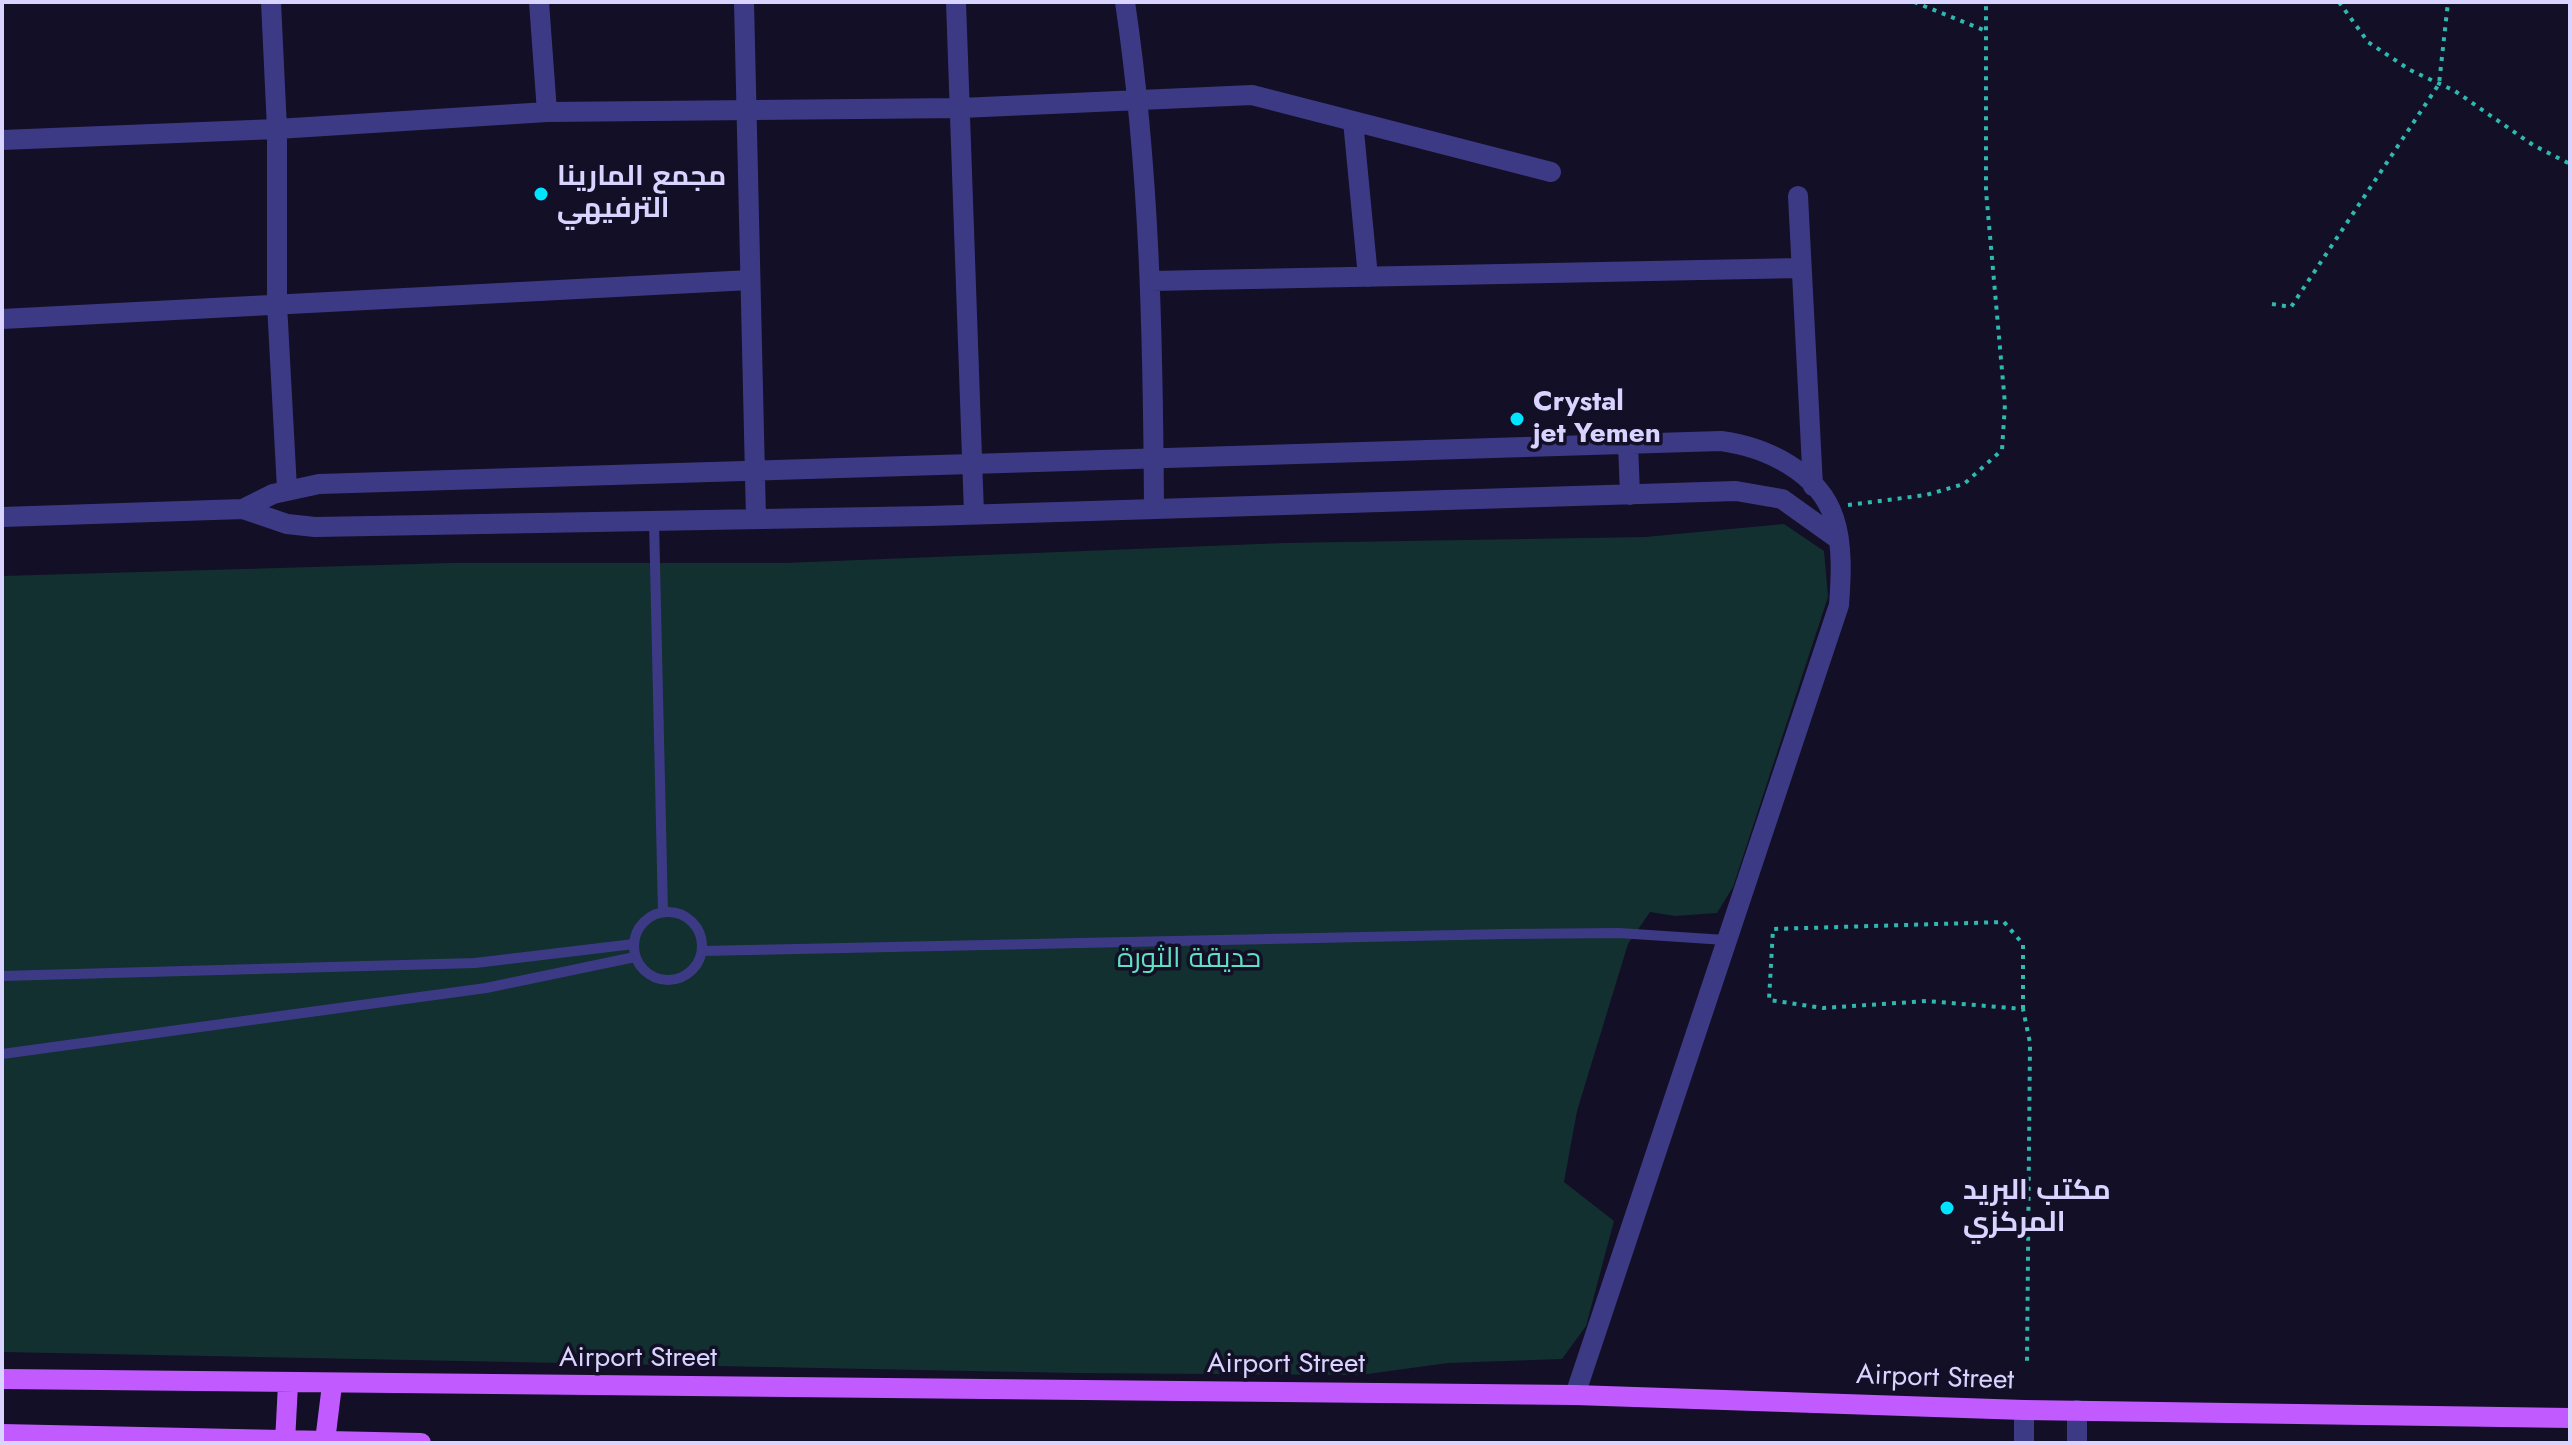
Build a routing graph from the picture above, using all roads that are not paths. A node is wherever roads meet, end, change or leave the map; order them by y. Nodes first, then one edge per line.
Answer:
1 (271, 2) edge
2 (539, 2) edge
3 (744, 2) edge
4 (956, 2) edge
5 (1125, 2) edge
6 (1140, 99) junction
7 (746, 107) junction
8 (961, 108) junction
9 (547, 112) junction
10 (1353, 121) junction
11 (277, 129) junction
12 (2, 140) edge
13 (1551, 172) dead end
14 (1798, 196) dead end
15 (1801, 268) junction
16 (1368, 277) junction
17 (750, 280) junction
18 (1151, 281) junction
19 (277, 304) junction
20 (2, 319) edge
21 (1628, 444) junction
22 (1153, 457) junction
23 (974, 463) junction
24 (755, 469) junction
25 (1806, 479) junction
26 (287, 489) junction
27 (1630, 495) junction
28 (1782, 499) junction
29 (243, 509) junction
30 (1154, 509) junction
31 (974, 514) junction
32 (2, 517) edge
33 (756, 519) junction
34 (654, 521) junction
35 (1838, 539) junction
36 (663, 912) junction
37 (1725, 940) junction
38 (634, 944) junction
39 (702, 951) junction
40 (635, 957) junction
41 (2, 976) edge
42 (2, 1054) edge
43 (2, 1379) edge
44 (288, 1384) junction
45 (332, 1385) junction
46 (1575, 1395) junction
47 (2024, 1410) junction
48 (2077, 1410) junction
49 (2570, 1418) edge
50 (2, 1434) edge
51 (285, 1442) edge
52 (325, 1442) edge
53 (421, 1443) edge
54 (2024, 1443) edge
55 (2077, 1443) edge

1 - 11 street
2 - 9 street
3 - 7 street
4 - 8 street
5 - 6 street
6 - 8 street
6 - 10 street
6 - 18 street
7 - 8 street
7 - 9 street
7 - 17 street
8 - 23 street
9 - 11 street
10 - 13 street
10 - 16 street
11 - 12 street
11 - 19 street
14 - 15 street
15 - 16 street
15 - 25 street
16 - 18 street
17 - 19 street
17 - 24 street
18 - 22 street
19 - 20 street
19 - 26 street
21 - 22 street
21 - 25 street
21 - 27 street
22 - 23 street
22 - 30 street
23 - 24 street
23 - 31 street
24 - 26 street
24 - 33 street
25 - 28 street
25 - 35 street
26 - 29 street
27 - 28 street
27 - 30 street
28 - 35 street
29 - 32 street
29 - 34 street
30 - 31 street
31 - 33 street
33 - 34 street
34 - 36 lane
35 - 37 street
36 - 38 lane
36 - 39 lane
37 - 39 lane
37 - 46 street
38 - 40 lane
38 - 41 lane
39 - 40 lane
40 - 42 lane
43 - 44 main road, Airport Street
44 - 45 main road, Airport Street
44 - 51 main road
45 - 46 main road, Airport Street
45 - 52 main road
46 - 47 main road, Airport Street
47 - 48 main road, Airport Street
47 - 54 street
48 - 49 main road, Airport Street
48 - 55 street
50 - 51 main road
51 - 52 main road
52 - 53 main road

